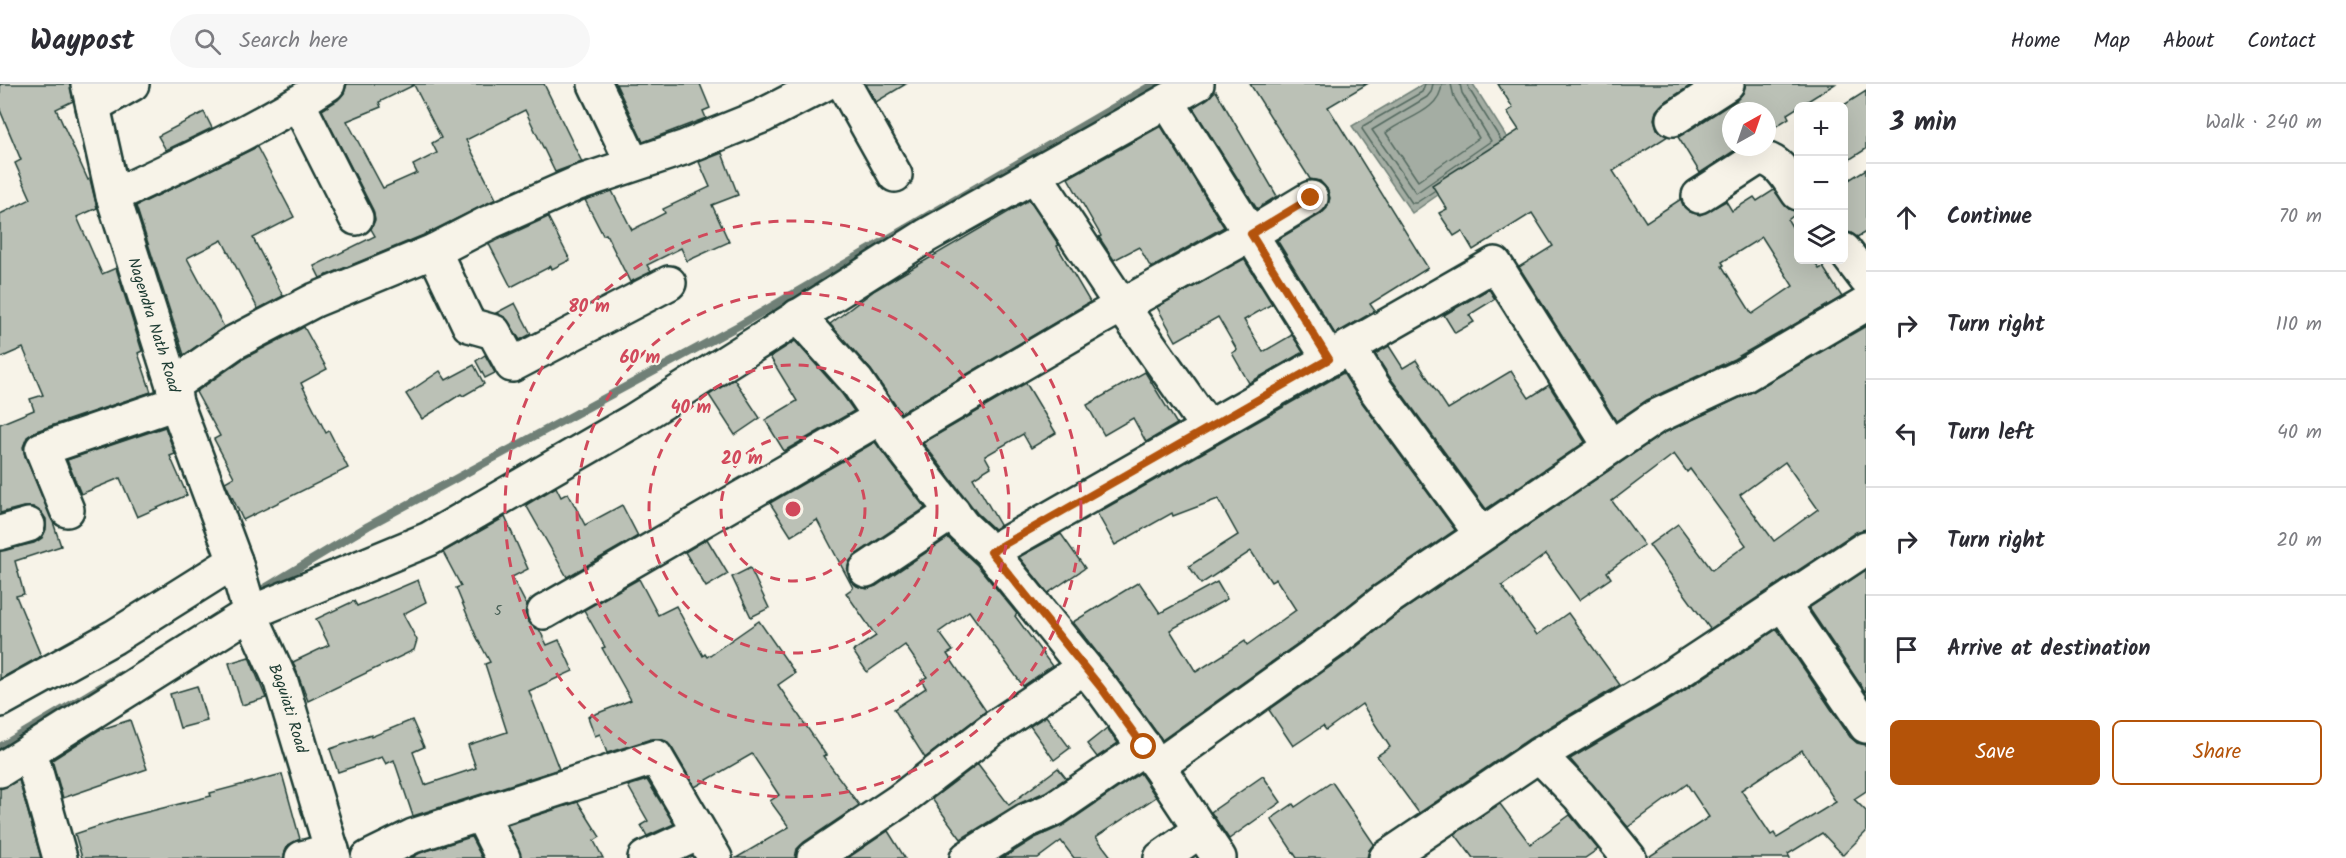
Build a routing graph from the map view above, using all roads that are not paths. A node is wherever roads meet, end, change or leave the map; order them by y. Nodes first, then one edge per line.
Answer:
1 (132, 84) edge
2 (328, 84) edge
3 (595, 84) edge
4 (824, 84) edge
5 (844, 84) edge
6 (1197, 84) edge
7 (1727, 84) edge
8 (90, 95) edge
9 (1167, 101) junction
10 (298, 104) junction
11 (1673, 119) dead end
12 (633, 164) junction
13 (896, 175) dead end
14 (1035, 175) junction
15 (1794, 188) edge
16 (113, 196) junction
17 (1700, 196) dead end
18 (1311, 198) dead end
19 (356, 218) dead end
20 (1251, 234) junction
21 (434, 251) junction
22 (1848, 255) edge
23 (1866, 279) edge
24 (669, 283) dead end
25 (1866, 304) edge
26 (1122, 306) junction
27 (798, 316) junction
28 (1339, 353) junction
29 (175, 394) junction
30 (888, 427) junction
31 (1208, 428) junction
32 (1610, 447) junction
33 (67, 510) dead end
34 (953, 512) junction
35 (1481, 534) junction
36 (1866, 548) edge
37 (991, 552) junction
38 (235, 561) junction
39 (866, 570) dead end
40 (1783, 604) junction
41 (544, 612) dead end
42 (250, 613) junction
43 (1083, 668) junction
44 (0, 700) edge
45 (1866, 726) edge
46 (30, 751) junction
47 (1539, 755) junction
48 (1151, 757) junction
49 (0, 770) edge
50 (482, 814) junction
51 (1201, 830) junction
52 (707, 845) edge
53 (323, 855) edge
54 (60, 858) edge
55 (368, 858) edge
56 (503, 858) edge
57 (645, 858) edge
58 (814, 858) edge
59 (967, 858) edge
60 (1161, 858) edge
61 (1219, 858) edge
62 (1386, 858) edge
63 (1629, 858) edge

1 - 8 street
2 - 10 street
3 - 12 street
4 - 12 street
5 - 13 street
6 - 9 street
7 - 11 street
8 - 16 street, Nagendra Nath Road
9 - 14 street
9 - 20 street
10 - 16 street
10 - 19 street
12 - 21 street
14 - 26 street
14 - 27 street
15 - 17 street
16 - 29 street, Nagendra Nath Road
18 - 20 street
20 - 26 street
20 - 28 street
21 - 24 street
21 - 29 street
22 - 23 street
25 - 32 street
26 - 30 street
26 - 31 street
27 - 30 street
27 - 42 street
28 - 31 street
28 - 32 street
28 - 35 street
29 - 33 street
29 - 38 street, Nagendra Nath Road
30 - 34 street
30 - 41 street
31 - 37 street
32 - 35 street
34 - 37 street
34 - 39 street
35 - 48 street
36 - 40 street
37 - 43 street
38 - 42 street, Baguiati Road
38 - 44 street
40 - 45 street
40 - 47 street
42 - 46 street
42 - 53 street, Baguiati Road
43 - 48 street
43 - 58 street
46 - 49 street
46 - 54 street
47 - 62 street
47 - 63 street
48 - 51 street
48 - 59 street
50 - 52 street
50 - 55 street
50 - 56 street
51 - 60 street
51 - 61 street
52 - 57 street

